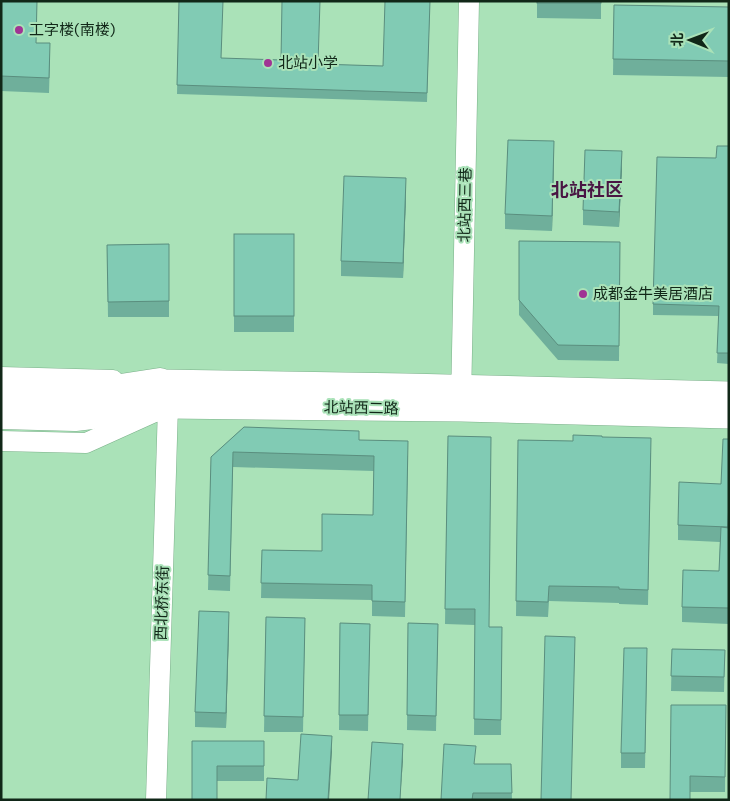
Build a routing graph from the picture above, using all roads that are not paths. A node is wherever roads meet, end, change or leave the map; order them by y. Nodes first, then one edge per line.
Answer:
1 (469, 1) edge
2 (1, 377) edge
3 (1, 393) edge
4 (164, 394) junction
5 (729, 394) edge
6 (461, 398) junction
7 (1, 416) edge
8 (729, 416) edge
9 (1, 441) edge
10 (156, 800) edge

1 - 6 street, 北站西三巷
2 - 4 street, 北站西二路
3 - 4 highway
4 - 6 main road, 北站西二路
4 - 7 highway
4 - 9 street, 北站西二路
4 - 10 street, 西北桥东街
5 - 6 main road, 北站西二路
6 - 8 main road, 北站西二路

